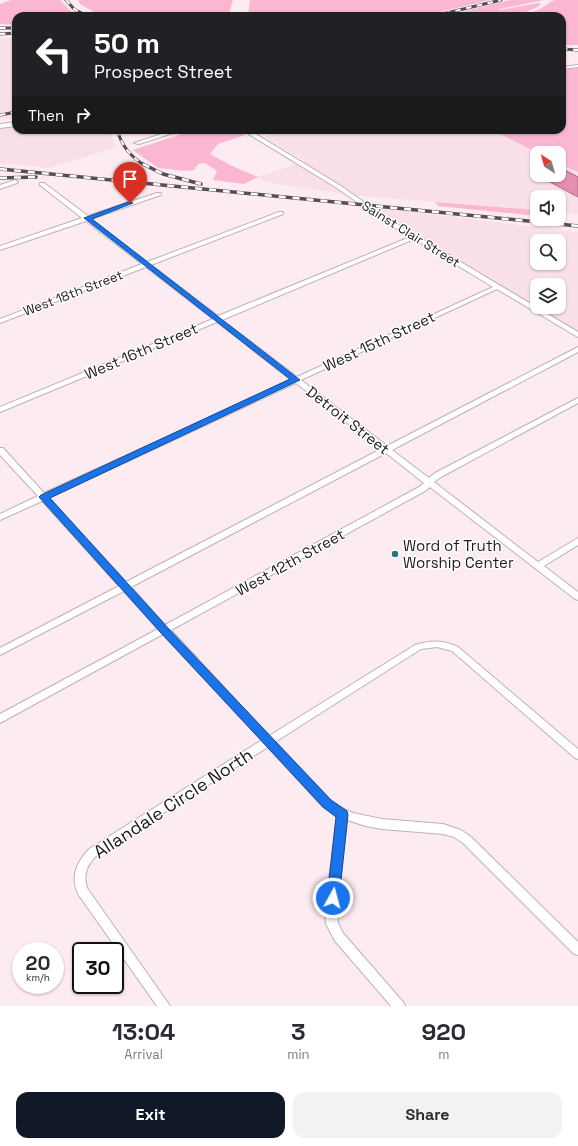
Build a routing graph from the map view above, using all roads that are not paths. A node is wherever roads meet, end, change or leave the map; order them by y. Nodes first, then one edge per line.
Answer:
1 (578, 66) edge
2 (566, 68) edge
3 (12, 124) edge
4 (0, 126) edge
5 (166, 134) edge
6 (252, 134) edge
7 (138, 143) dead end
8 (15, 182) dead end
9 (42, 184) dead end
10 (0, 187) edge
11 (159, 194) dead end
12 (281, 213) dead end
13 (87, 218) junction
14 (414, 237) junction
15 (0, 248) edge
16 (147, 264) junction
17 (497, 287) junction
18 (218, 318) junction
19 (0, 321) edge
20 (578, 335) edge
21 (578, 349) edge
22 (296, 380) junction
23 (578, 400) edge
24 (0, 410) edge
25 (0, 450) edge
26 (386, 450) junction
27 (430, 483) junction
28 (44, 497) junction
29 (0, 517) edge
30 (578, 541) edge
31 (538, 566) junction
32 (125, 586) junction
33 (578, 597) edge
34 (165, 630) junction
35 (0, 652) edge
36 (0, 719) edge
37 (269, 741) junction
38 (578, 755) edge
39 (342, 815) junction
40 (578, 950) edge
41 (164, 1006) edge
42 (399, 1006) edge

1 - 2 street
3 - 4 street
5 - 7 street
6 - 14 street, Sainst Clair Street
8 - 10 street
9 - 13 street, Detroit Street
11 - 13 street
12 - 16 street, West 18th Street
13 - 15 street
13 - 16 street, Detroit Street
14 - 17 street, Sainst Clair Street
14 - 18 street, West 16th Street
16 - 18 street, Detroit Street
16 - 19 street, West 18th Street
17 - 20 street, Sainst Clair Street
17 - 22 street, West 15th Street
18 - 22 street, Detroit Street
18 - 24 street, West 16th Street
21 - 26 street
22 - 26 street, Detroit Street
22 - 28 street, West 15th Street
23 - 27 street, West 12th Street
25 - 28 street
26 - 27 street, Detroit Street
26 - 32 street
27 - 31 street, Detroit Street
27 - 34 street, West 12th Street
28 - 29 street, West 15th Street
28 - 32 street
30 - 31 street
31 - 33 street, Detroit Street
32 - 34 street
32 - 35 street
34 - 36 street, West 12th Street
34 - 37 street
37 - 38 street, Allandale Circle North
37 - 39 street
37 - 41 street, Allandale Circle North
39 - 40 street
39 - 42 street

